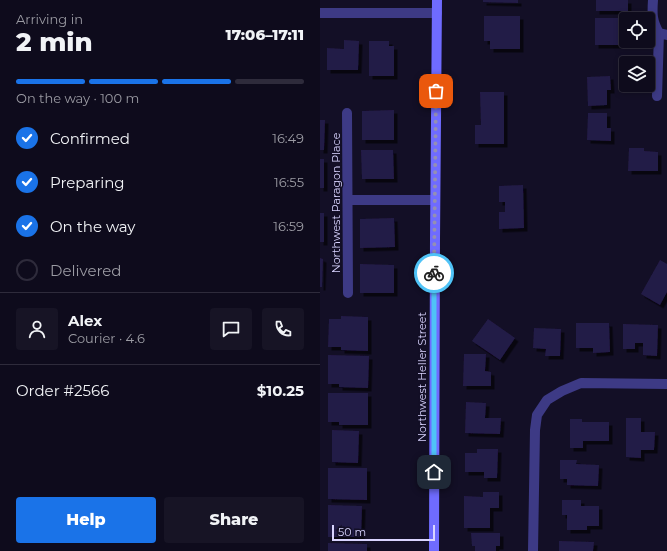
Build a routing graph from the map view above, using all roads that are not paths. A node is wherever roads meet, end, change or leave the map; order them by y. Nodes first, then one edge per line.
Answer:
1 (437, 0) edge
2 (653, 0) edge
3 (320, 12) edge
4 (437, 13) junction
5 (663, 34) edge
6 (657, 96) dead end
7 (347, 112) dead end
8 (348, 200) junction
9 (435, 200) junction
10 (348, 293) dead end
11 (667, 384) edge
12 (434, 551) edge
13 (533, 551) edge

1 - 4 street, Northwest Heller Street
2 - 5 street
3 - 4 street
4 - 9 street, Northwest Heller Street
5 - 6 street
7 - 8 street, Northwest Paragon Place
8 - 9 street
8 - 10 street, Northwest Paragon Place
9 - 12 street, Northwest Heller Street
11 - 13 street

